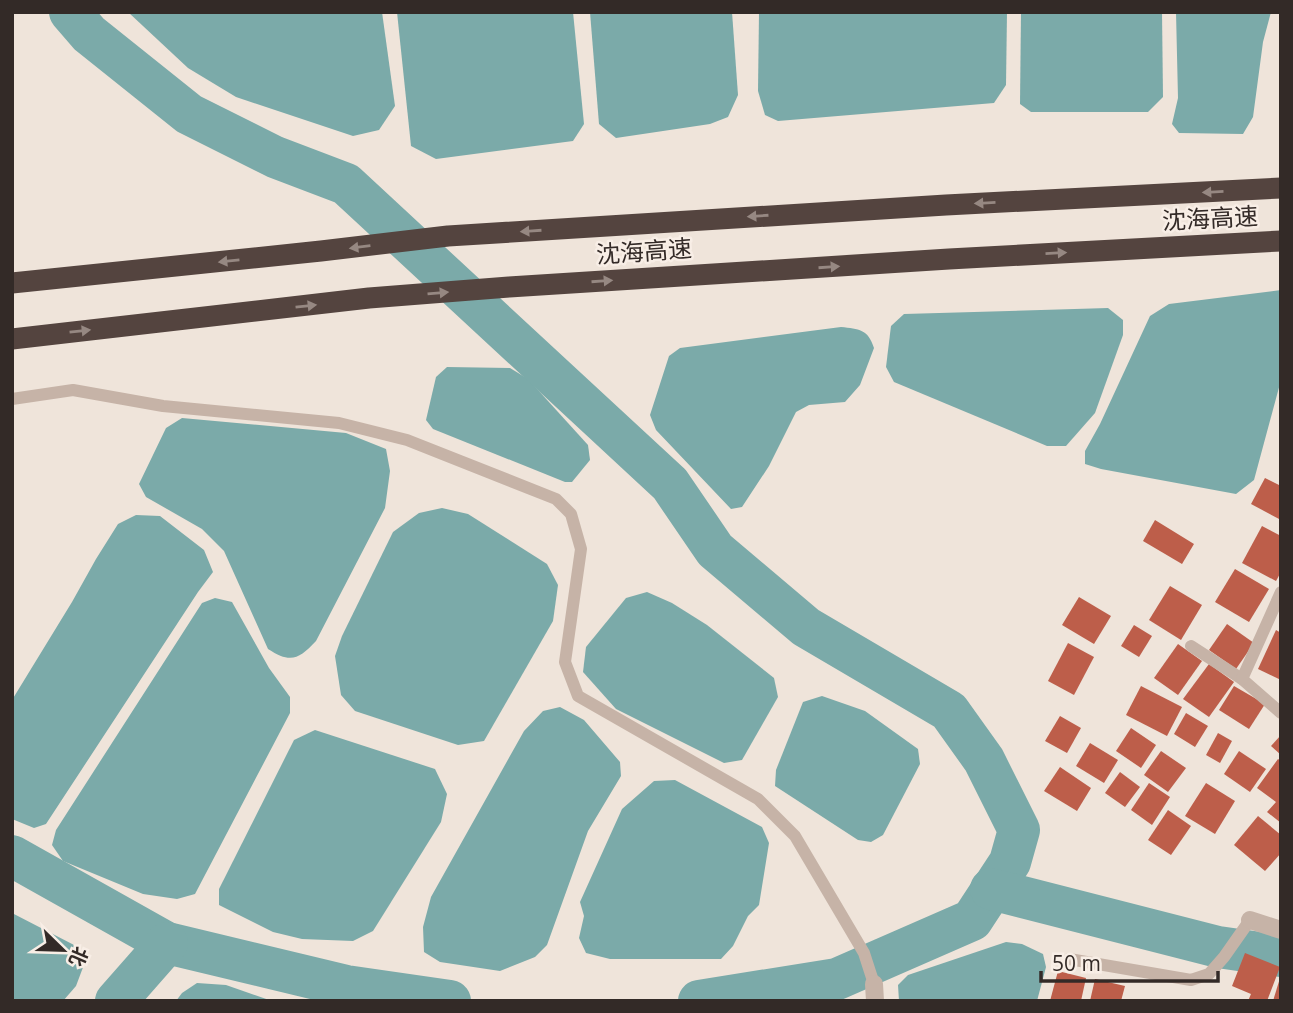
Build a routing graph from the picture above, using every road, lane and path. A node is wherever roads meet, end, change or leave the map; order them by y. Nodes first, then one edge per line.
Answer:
1 (1281, 188) edge
2 (1281, 242) edge
3 (12, 283) edge
4 (12, 339) edge
5 (12, 399) edge
6 (1281, 592) edge
7 (1191, 646) dead end
8 (1242, 680) junction
9 (1281, 713) edge
10 (1250, 920) joint
11 (1281, 930) edge
12 (1069, 959) dead end
13 (874, 993) edge

1 -> 3 highway, 沈海高速
4 -> 2 highway, 沈海高速
5 - 13 lane
6 - 8 lane
7 - 8 lane
8 - 9 lane
10 - 11 street
10 - 12 lane

